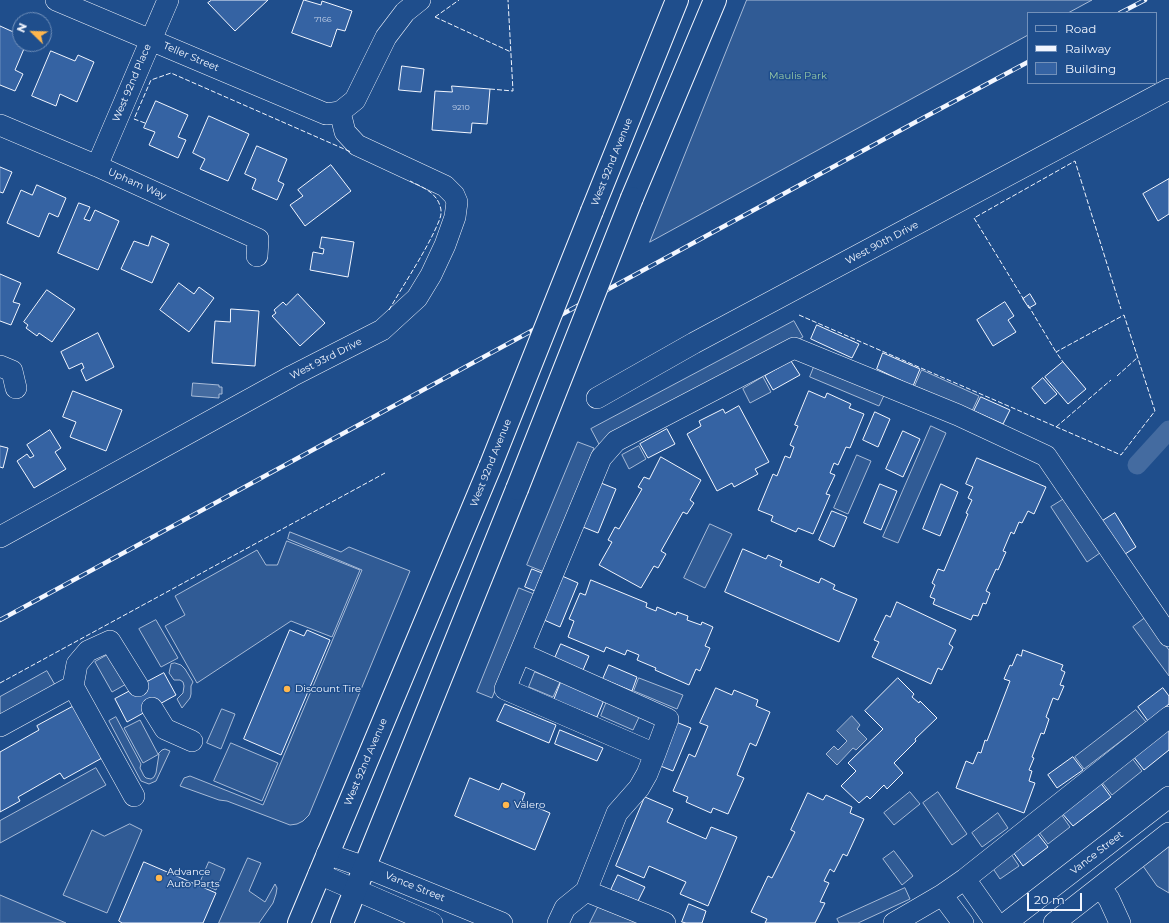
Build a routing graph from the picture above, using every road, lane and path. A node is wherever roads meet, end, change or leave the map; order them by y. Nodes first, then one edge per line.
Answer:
1 (56, 0) edge
2 (168, 0) edge
3 (420, 0) edge
4 (677, 0) edge
5 (715, 0) edge
6 (151, 40) junction
7 (1169, 89) edge
8 (333, 113) junction
9 (0, 125) edge
10 (97, 166) junction
11 (257, 256) dead end
12 (0, 366) edge
13 (16, 388) dead end
14 (597, 398) dead end
15 (0, 537) edge
16 (1169, 636) edge
17 (520, 653) junction
18 (74, 686) junction
19 (138, 686) dead end
20 (152, 708) dead end
21 (1169, 717) edge
22 (0, 726) edge
23 (192, 741) dead end
24 (655, 754) junction
25 (134, 796) dead end
26 (1169, 797) edge
27 (1169, 833) edge
28 (327, 854) junction
29 (365, 867) junction
30 (319, 874) junction
31 (965, 879) junction
32 (1101, 888) junction
33 (356, 890) junction
34 (586, 891) junction
35 (942, 895) junction
36 (299, 923) edge
37 (342, 923) edge
38 (432, 923) edge
39 (502, 923) edge
40 (558, 923) edge
41 (665, 923) edge
42 (894, 923) edge
43 (963, 923) edge
44 (996, 923) edge
45 (1006, 923) edge
46 (1054, 923) edge
47 (1120, 923) edge

1 - 6 street, Teller Street
2 - 6 street, West 92nd Place
3 - 8 street
4 - 28 main road, West 92nd Avenue, bridge
5 - 29 main road, bridge
6 - 8 street, Teller Street
6 - 10 street, West 92nd Place
7 - 14 street, West 90th Drive
8 - 15 street, West 93rd Drive
9 - 10 street, Upham Way
10 - 11 street, Upham Way
12 - 13 street
16 - 17 street
17 - 24 street
17 - 24 street
18 - 19 street
18 - 22 street
18 - 25 street
20 - 23 street
21 - 31 street
24 - 34 street
26 - 45 street, Vance Street
27 - 32 street
28 - 29 street, Vance Street
28 - 30 main road, West 92nd Avenue
29 - 33 main road
29 - 39 street, Vance Street
30 - 33 street
30 - 36 main road, West 92nd Avenue
31 - 35 street
31 - 44 street
32 - 46 street
32 - 47 street
33 - 37 main road
33 - 38 street
34 - 40 street
34 - 41 street
35 - 42 street
35 - 43 street

